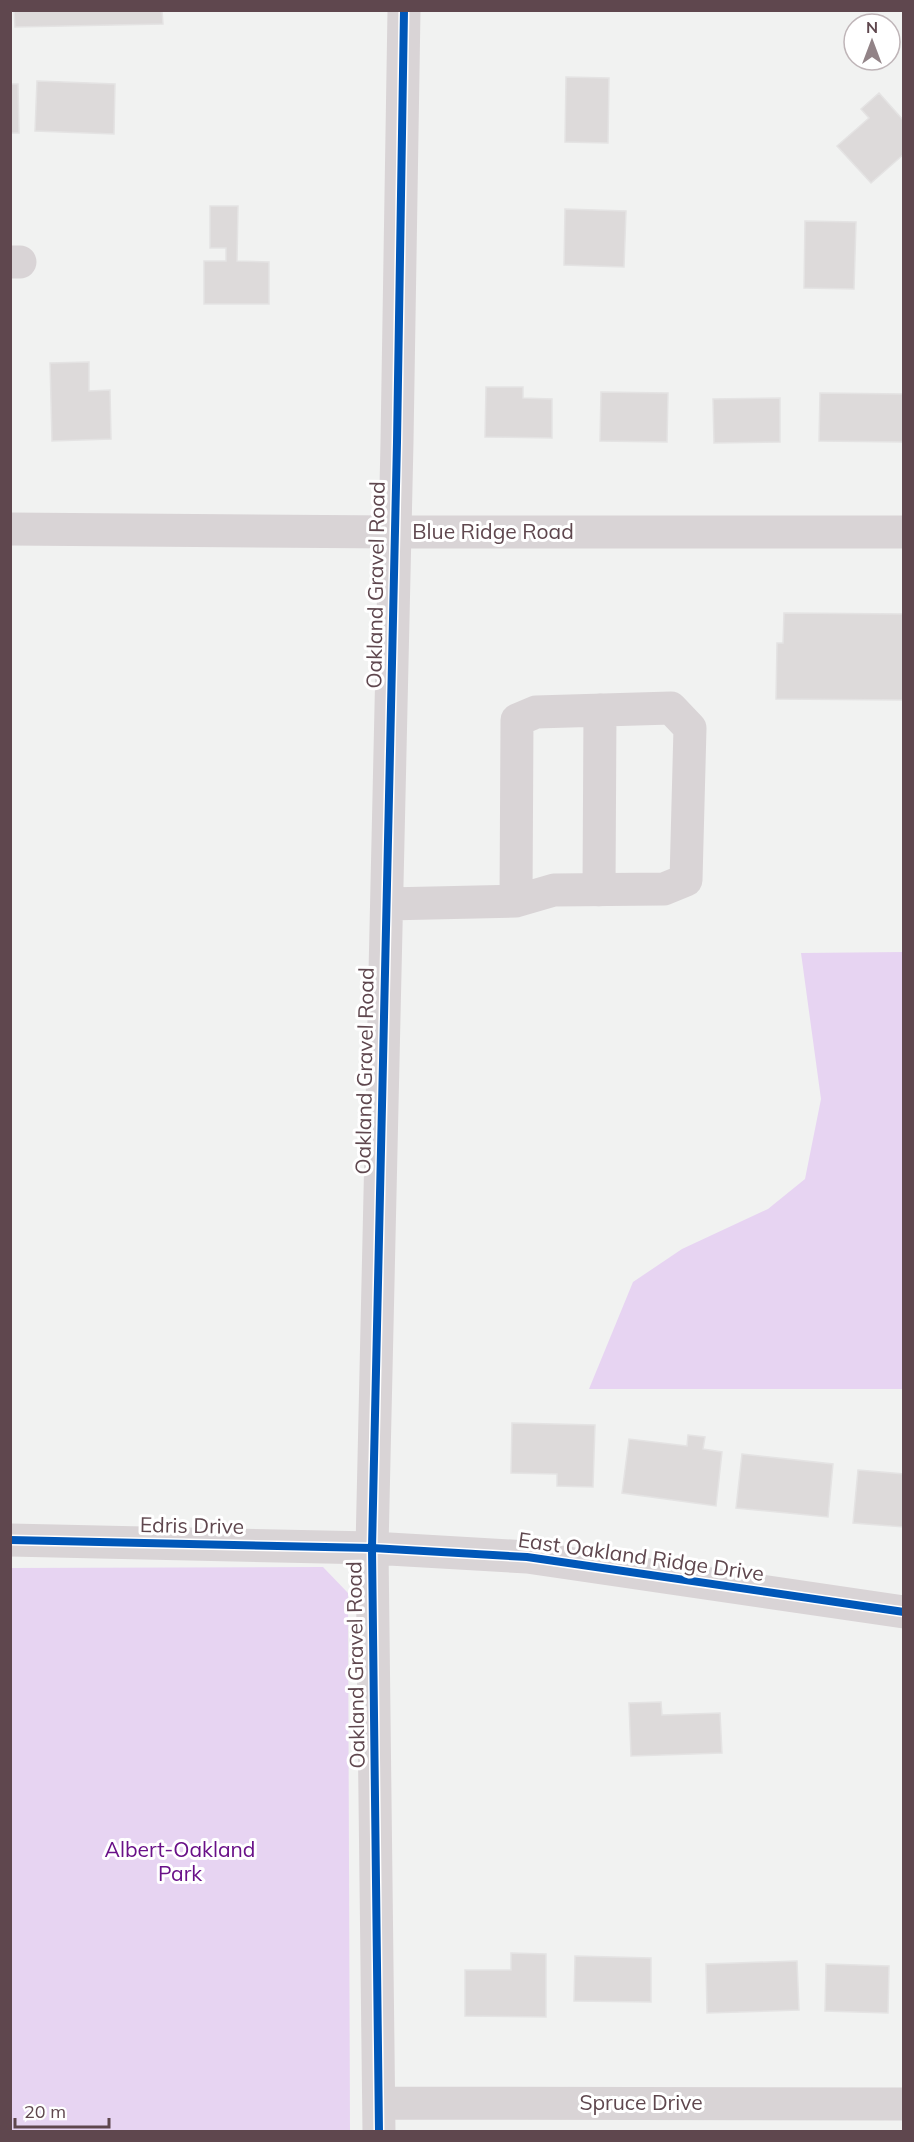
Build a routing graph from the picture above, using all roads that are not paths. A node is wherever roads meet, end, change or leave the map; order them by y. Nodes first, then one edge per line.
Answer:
1 (404, 10) edge
2 (10, 529) edge
3 (394, 532) junction
4 (903, 532) edge
5 (600, 710) junction
6 (599, 890) junction
7 (516, 901) junction
8 (387, 904) junction
9 (10, 1540) edge
10 (372, 1548) junction
11 (903, 1612) edge
12 (903, 2104) edge
13 (379, 2117) edge

1 - 3 street, Oakland Gravel Road
2 - 3 street, Blue Ridge Road
3 - 4 street, Blue Ridge Road
3 - 8 street, Oakland Gravel Road
5 - 6 street
5 - 6 street
5 - 7 street
6 - 7 street
7 - 8 street
8 - 10 street, Oakland Gravel Road
9 - 10 street, Edris Drive
10 - 11 street, East Oakland Ridge Drive
10 - 13 street, Oakland Gravel Road
12 - 13 street, Spruce Drive

